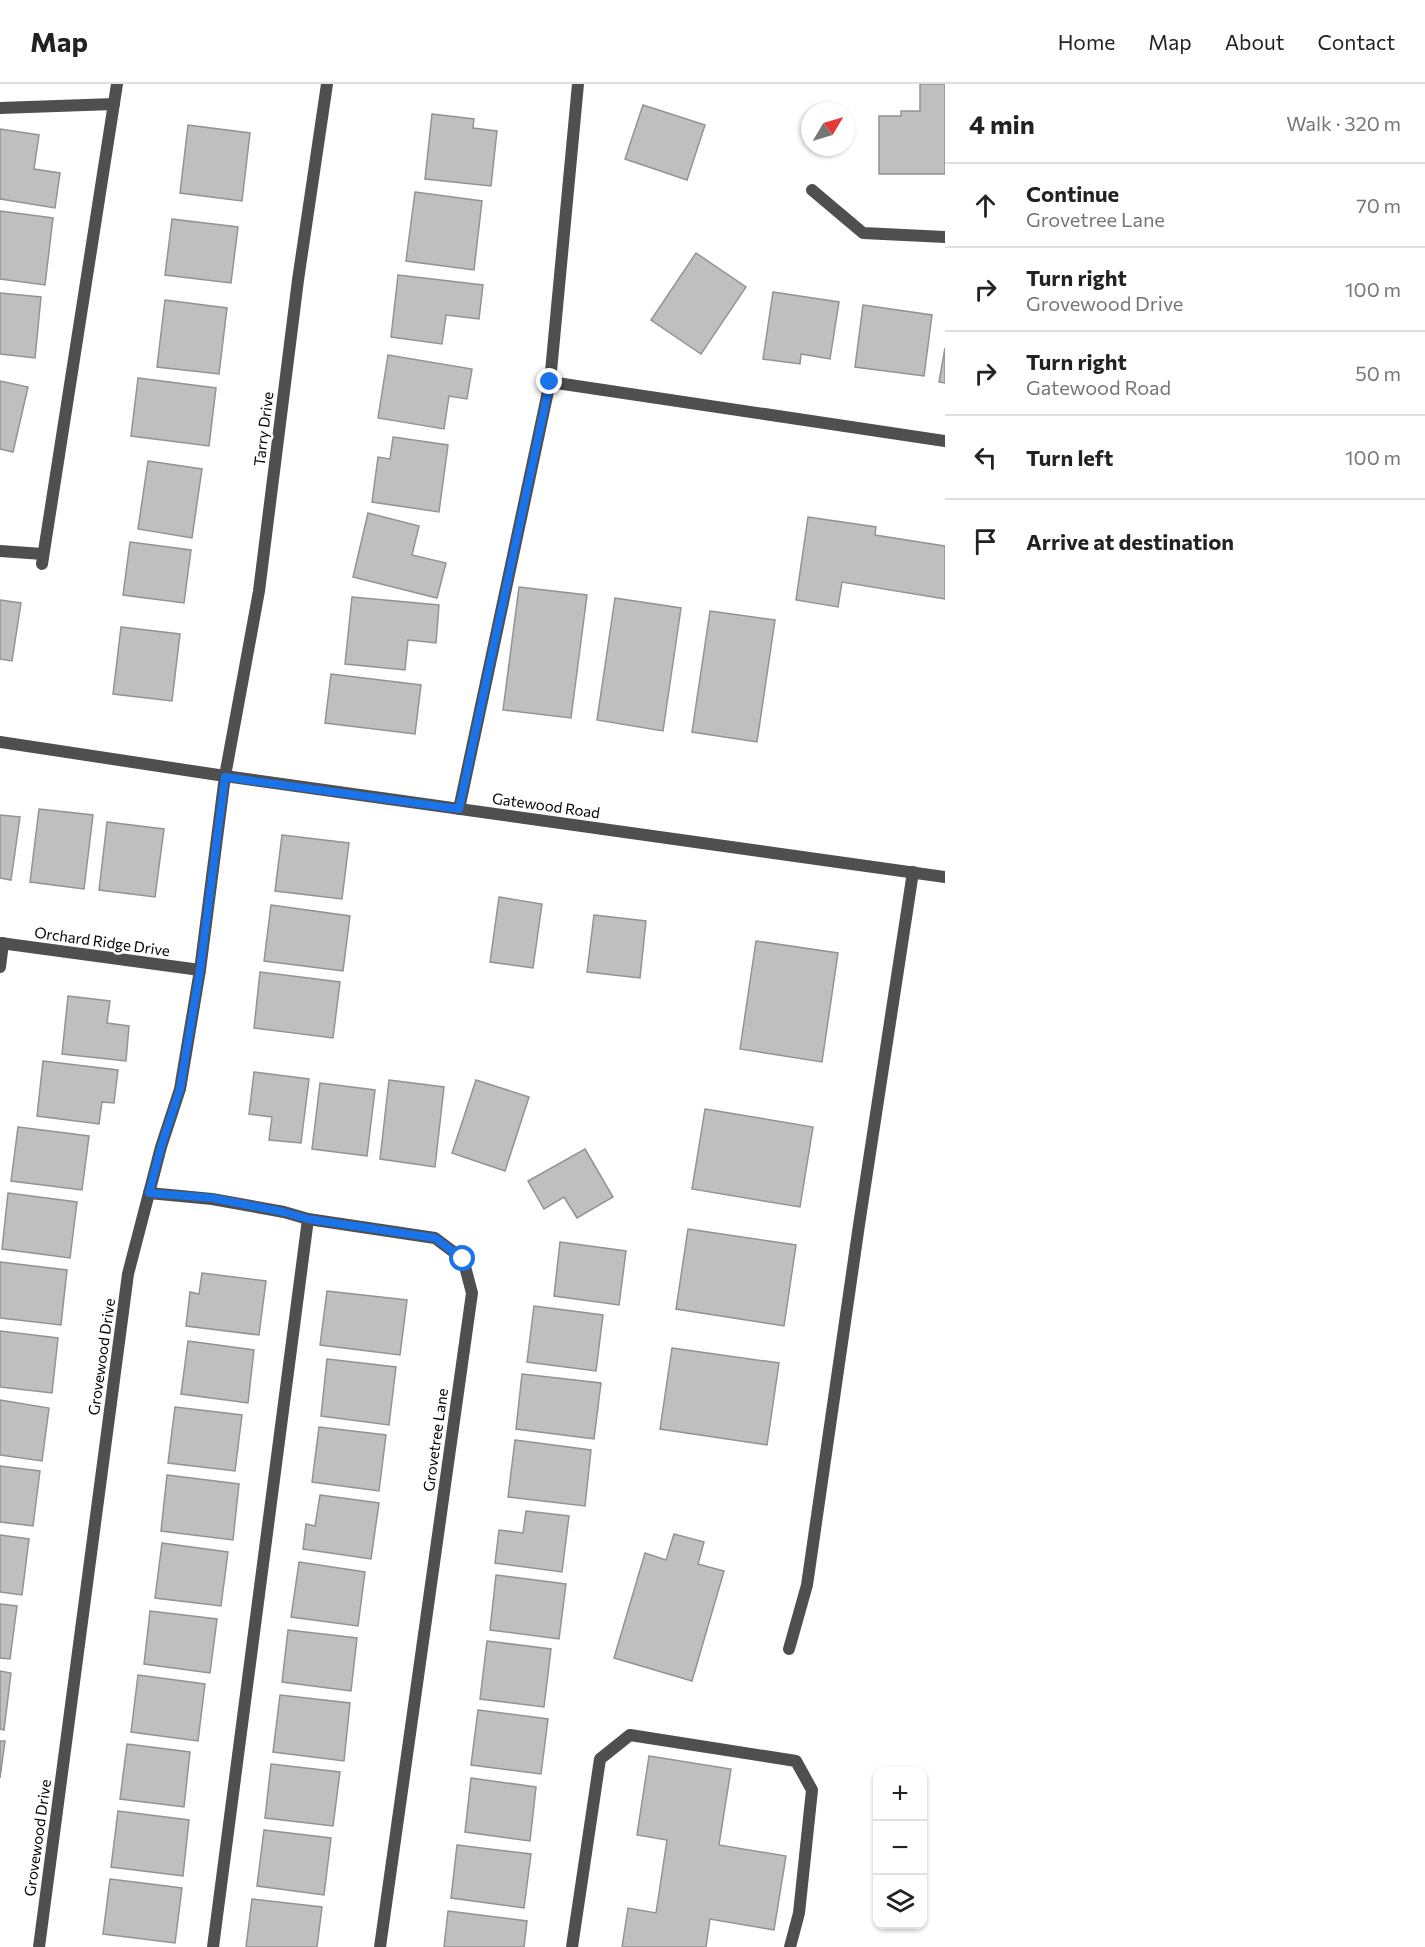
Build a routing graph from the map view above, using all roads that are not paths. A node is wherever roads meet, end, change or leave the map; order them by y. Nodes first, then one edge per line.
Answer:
1 (117, 84) edge
2 (327, 84) edge
3 (578, 84) edge
4 (114, 104) junction
5 (0, 108) edge
6 (812, 190) dead end
7 (945, 237) edge
8 (550, 382) junction
9 (945, 441) edge
10 (0, 551) edge
11 (0, 742) edge
12 (225, 777) junction
13 (459, 809) junction
14 (913, 872) junction
15 (945, 877) edge
16 (2, 943) edge
17 (0, 967) edge
18 (200, 970) junction
19 (149, 1193) junction
20 (308, 1219) junction
21 (789, 1649) dead end
22 (39, 1947) edge
23 (213, 1947) edge
24 (380, 1947) edge
25 (572, 1947) edge
26 (790, 1947) edge

1 - 4 street
2 - 12 street, Tarry Drive
3 - 8 street
4 - 5 street
4 - 10 street
6 - 7 street
8 - 9 street
8 - 13 street
11 - 12 street, Gatewood Road
12 - 13 street, Gatewood Road
12 - 18 street, Grovewood Drive
13 - 14 street, Gatewood Road
14 - 15 street, Gatewood Road
14 - 21 street
16 - 17 street
16 - 18 street, Orchard Ridge Drive
18 - 19 street, Grovewood Drive
19 - 20 street, Grovetree Lane
19 - 22 street, Grovewood Drive
20 - 23 street
20 - 24 street, Grovetree Lane
25 - 26 street

